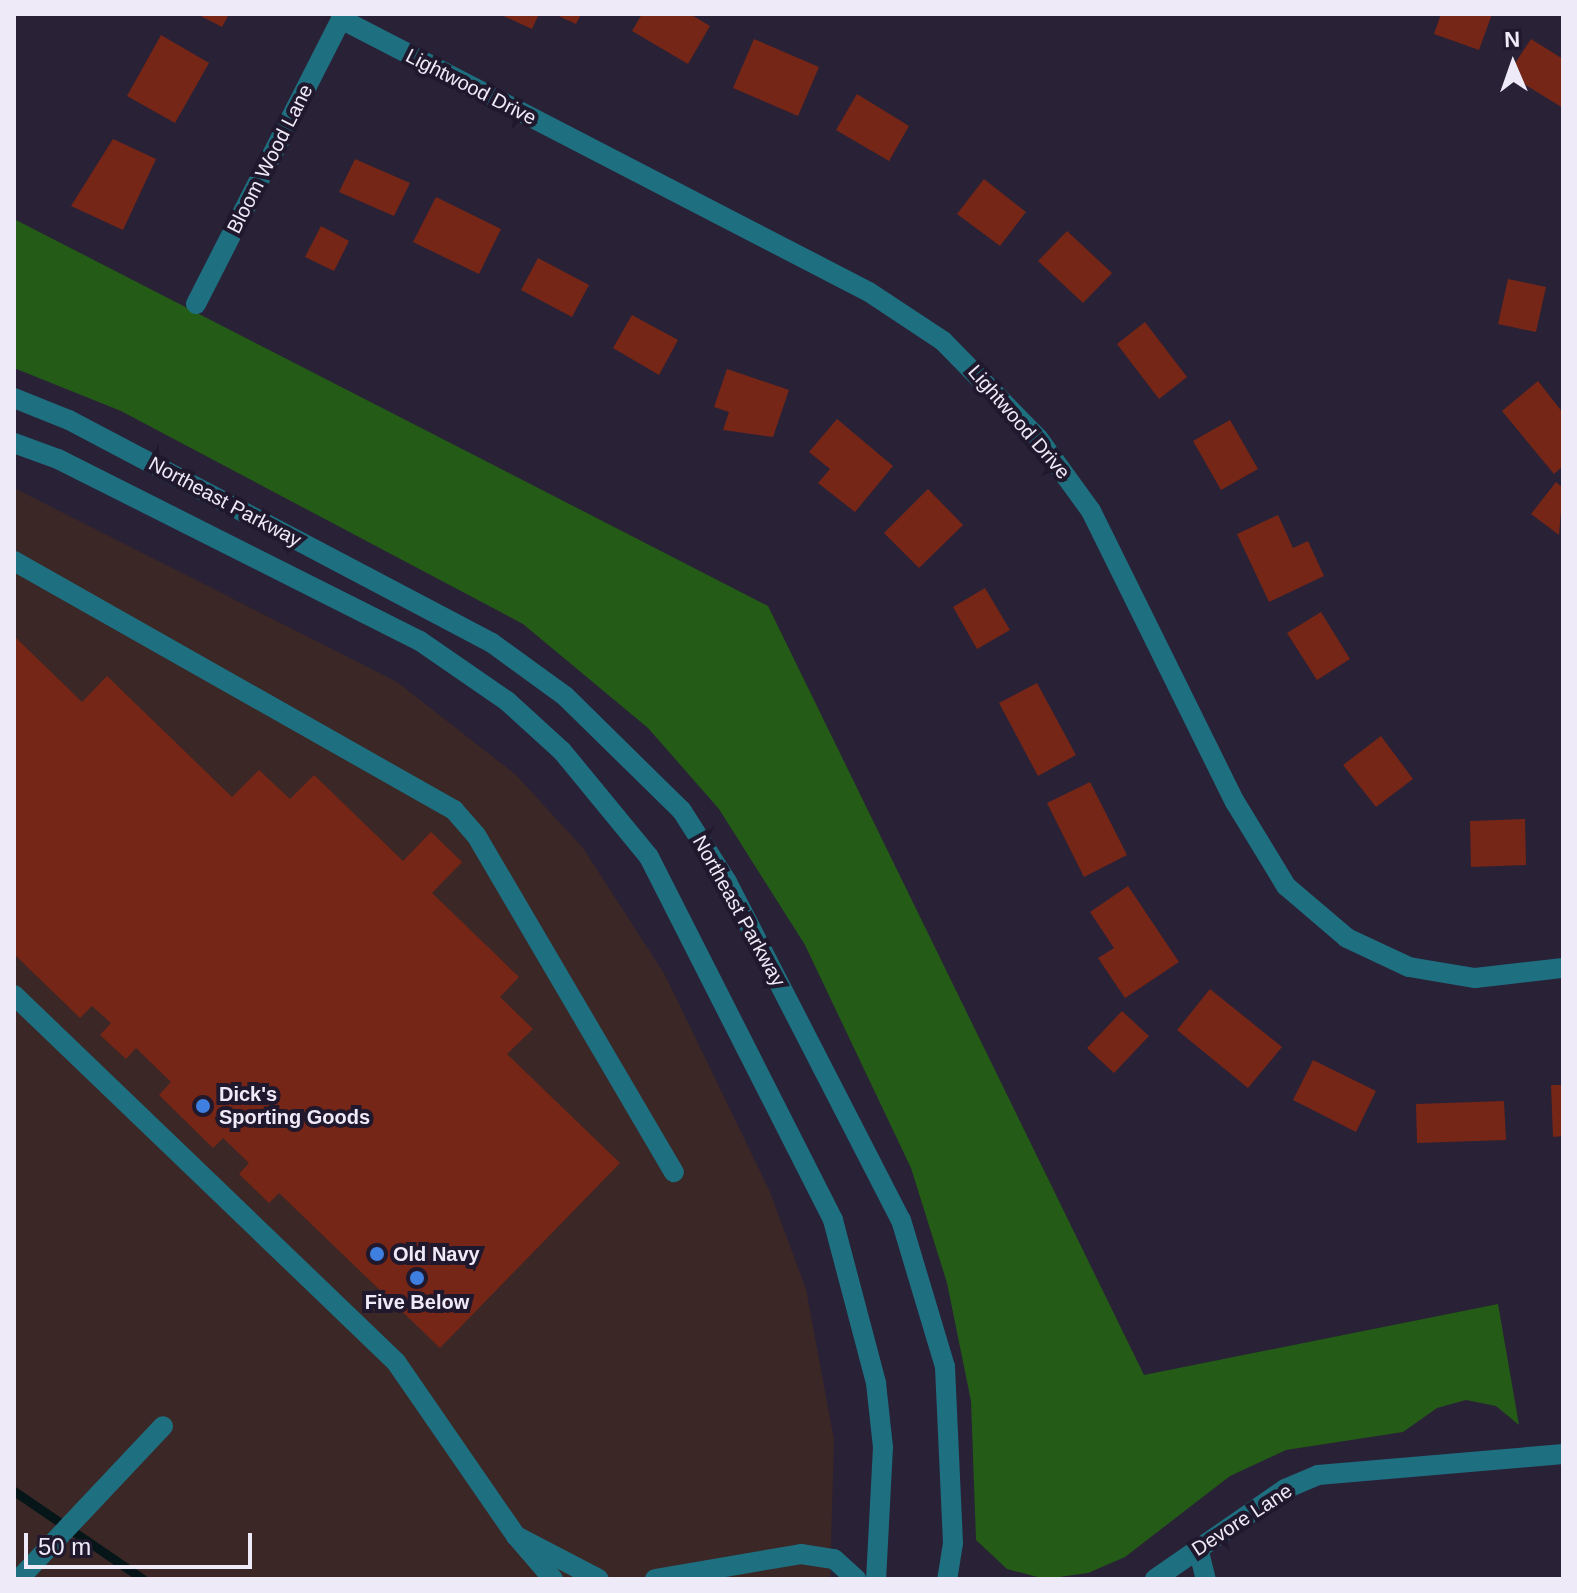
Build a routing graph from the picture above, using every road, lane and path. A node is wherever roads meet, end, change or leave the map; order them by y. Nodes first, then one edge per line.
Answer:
1 (342, 16) edge
2 (196, 304) dead end
3 (14, 398) edge
4 (14, 443) edge
5 (14, 561) edge
6 (1563, 968) edge
7 (14, 995) edge
8 (674, 1172) dead end
9 (163, 1426) dead end
10 (1563, 1454) edge
11 (516, 1536) junction
12 (1198, 1548) junction
13 (19, 1579) edge
14 (553, 1579) edge
15 (599, 1579) edge
16 (655, 1579) edge
17 (856, 1579) edge
18 (876, 1579) edge
19 (947, 1579) edge
20 (1155, 1579) edge
21 (1206, 1579) edge

1 - 2 street, Bloom Wood Lane
1 - 6 street, Lightwood Drive
3 - 19 street, Northeast Parkway
4 - 18 street, Northeast Parkway
5 - 8 street
7 - 11 street
9 - 13 street, bridge
10 - 12 street, Devore Lane
11 - 14 street
11 - 15 street
12 - 20 street, Devore Lane
12 - 21 street
16 - 17 street

